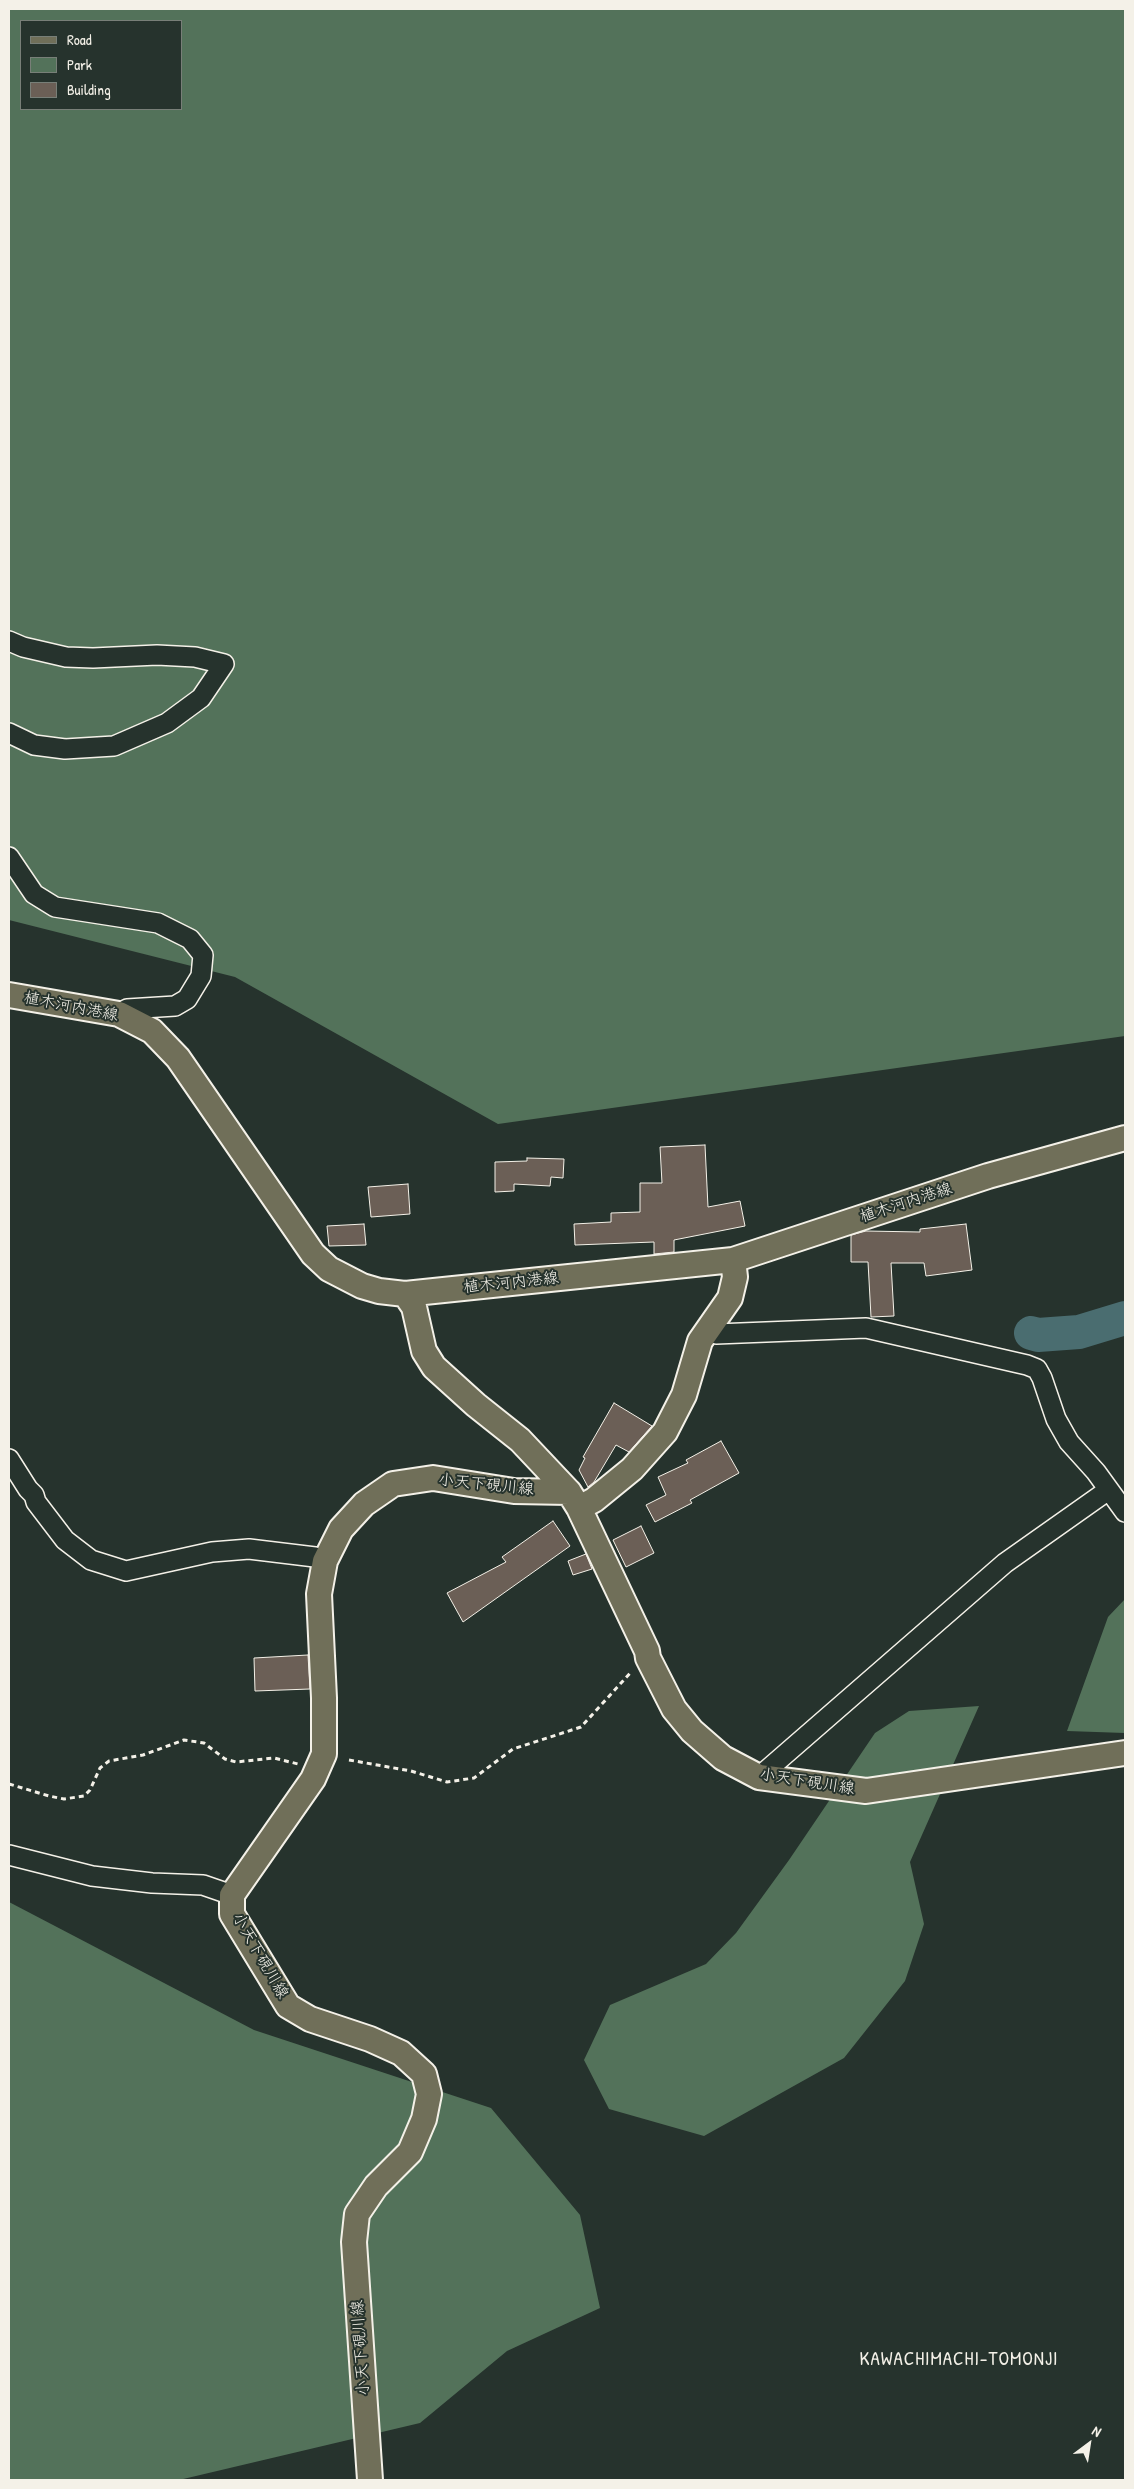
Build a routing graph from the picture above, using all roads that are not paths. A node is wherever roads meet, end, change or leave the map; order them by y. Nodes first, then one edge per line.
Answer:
1 (9, 641) edge
2 (9, 733) edge
3 (9, 857) edge
4 (9, 995) edge
5 (119, 1014) junction
6 (1125, 1138) edge
7 (733, 1260) junction
8 (405, 1294) junction
9 (706, 1332) junction
10 (9, 1459) edge
11 (1107, 1490) junction
12 (574, 1500) junction
13 (1125, 1512) edge
14 (325, 1561) junction
15 (1125, 1753) edge
16 (759, 1777) junction
17 (9, 1855) edge
18 (232, 1894) junction
19 (370, 2480) edge

1 - 2 street
3 - 5 street
4 - 5 main road, 植木河内港線
5 - 8 main road, 植木河内港線
6 - 7 main road, 植木河内港線
7 - 8 main road, 植木河内港線
7 - 9 main road
8 - 12 main road
9 - 11 street
9 - 12 main road
10 - 14 street
11 - 13 street
11 - 16 street
12 - 14 main road, 小天下硯川線
12 - 16 main road, 小天下硯川線
14 - 18 main road, 小天下硯川線
15 - 16 main road, 小天下硯川線
17 - 18 street
18 - 19 main road, 小天下硯川線

